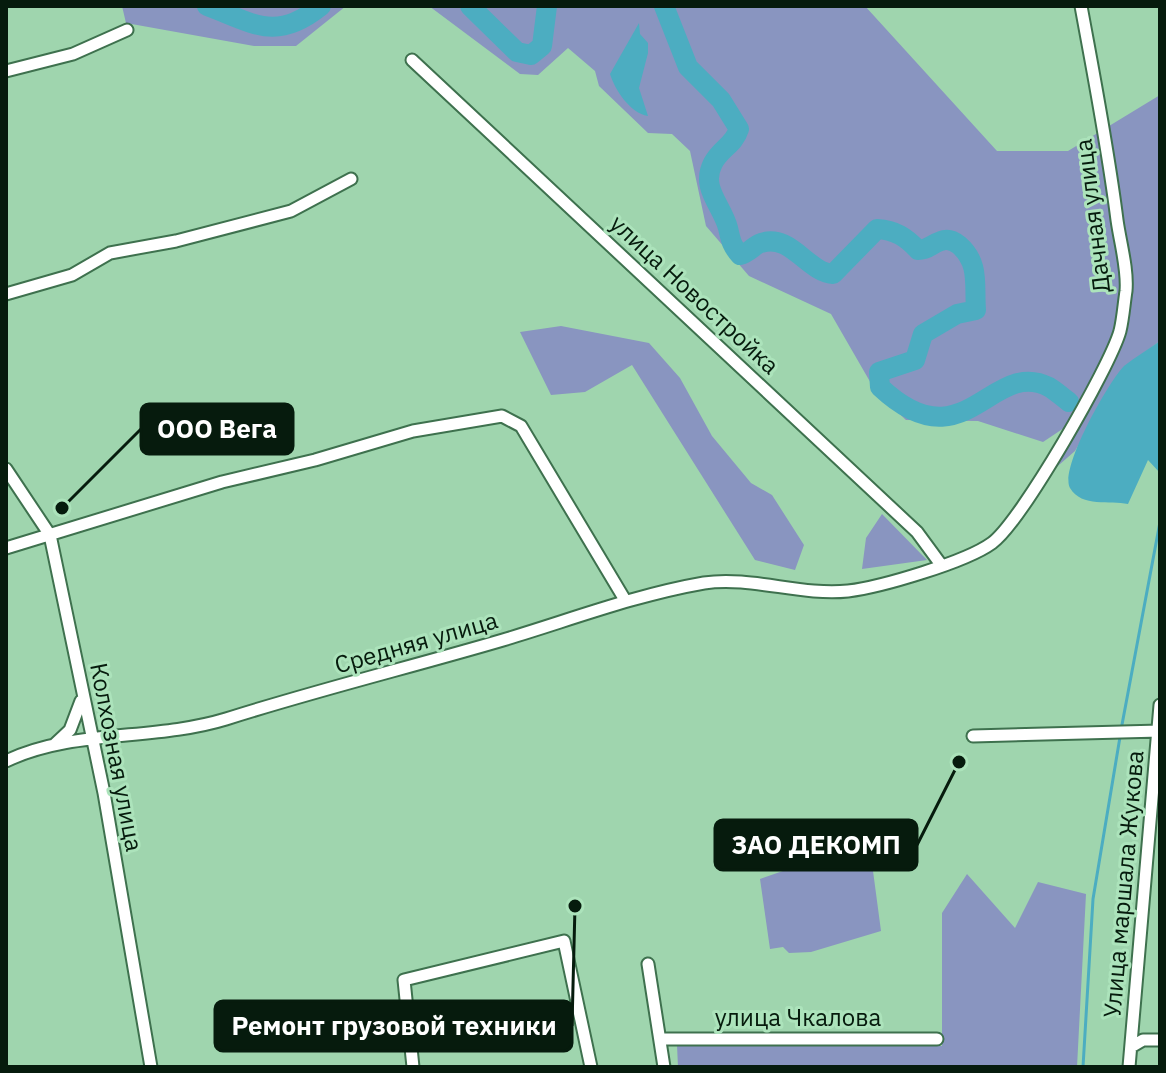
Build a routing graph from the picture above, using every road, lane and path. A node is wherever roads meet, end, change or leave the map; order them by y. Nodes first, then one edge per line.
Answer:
1 (1081, 6) edge
2 (127, 30) dead end
3 (412, 60) dead end
4 (6, 71) edge
5 (351, 179) dead end
6 (6, 294) edge
7 (6, 469) edge
8 (50, 535) junction
9 (6, 548) edge
10 (942, 566) junction
11 (625, 600) junction
12 (82, 696) junction
13 (1160, 705) edge
14 (1159, 731) edge
15 (973, 736) dead end
16 (93, 740) junction
17 (54, 745) junction
18 (6, 761) edge
19 (1145, 881) junction
20 (1160, 882) edge
21 (648, 964) dead end
22 (660, 1039) junction
23 (937, 1039) dead end
24 (1160, 1040) edge
25 (1131, 1047) junction
26 (151, 1067) edge
27 (413, 1067) edge
28 (591, 1067) edge
29 (664, 1067) edge
30 (1129, 1067) edge

1 - 10 street, Дачная улица
2 - 4 street
3 - 10 street, улица Новостройка
5 - 6 street
7 - 8 street, Колхозная улица
8 - 9 street
8 - 11 street
8 - 12 street, Колхозная улица
10 - 11 street, Средняя улица
11 - 16 street, Средняя улица
12 - 16 street, Колхозная улица
12 - 17 street
13 - 14 street, Улица маршала Жукова
14 - 15 street
14 - 19 street, Улица маршала Жукова
16 - 17 street, Средняя улица
16 - 26 street, Колхозная улица
17 - 18 street, Средняя улица
19 - 20 street
19 - 25 street, Улица маршала Жукова
21 - 22 street
22 - 23 street, улица Чкалова
22 - 29 street
24 - 25 street
25 - 30 street, Улица маршала Жукова
27 - 28 street

